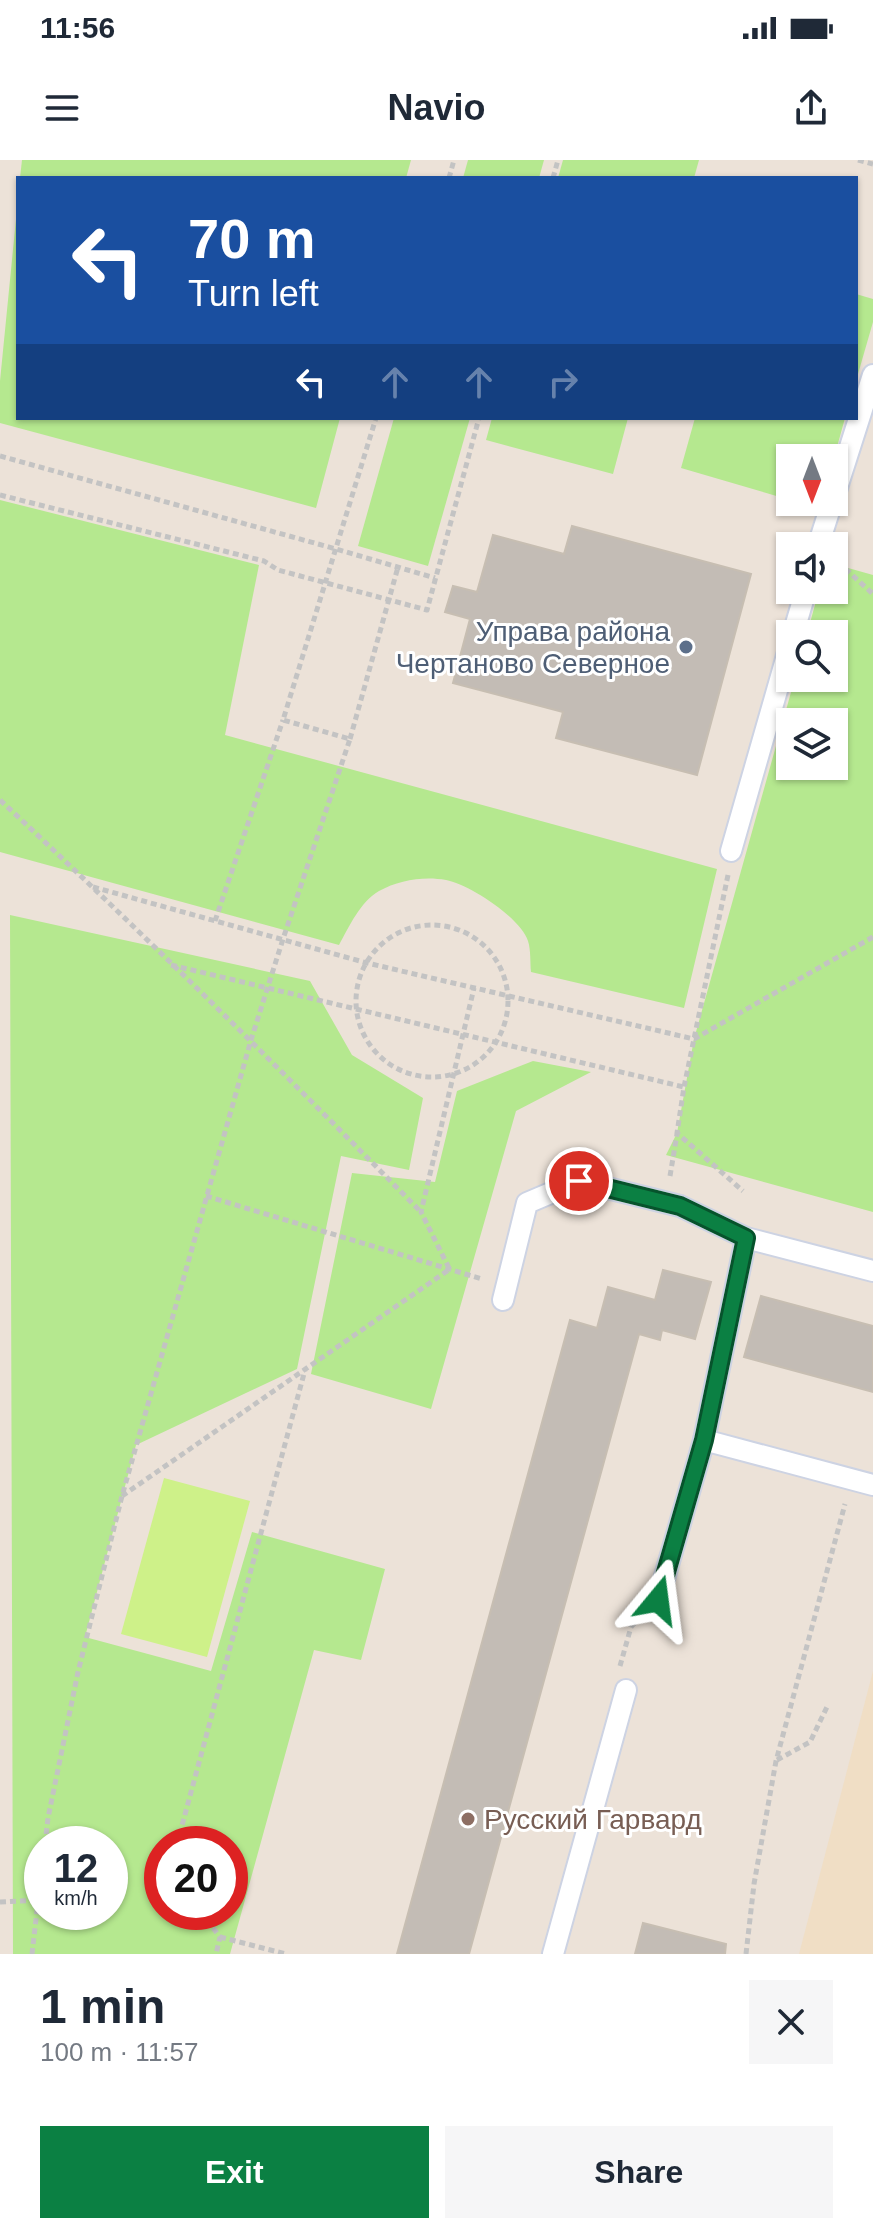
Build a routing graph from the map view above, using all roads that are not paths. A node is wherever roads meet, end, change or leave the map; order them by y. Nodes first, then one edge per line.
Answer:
1 (873, 375) edge
2 (848, 453) edge
3 (777, 692) edge
4 (731, 851) dead end
5 (746, 1238) junction
6 (873, 1271) edge
7 (503, 1300) dead end
8 (704, 1440) junction
9 (873, 1485) edge
10 (658, 1600) dead end
11 (626, 1690) dead end
12 (553, 1954) edge

1 - 2 lane
3 - 4 lane
5 - 6 lane
5 - 7 lane
5 - 8 lane
8 - 9 lane
8 - 10 lane
11 - 12 lane

